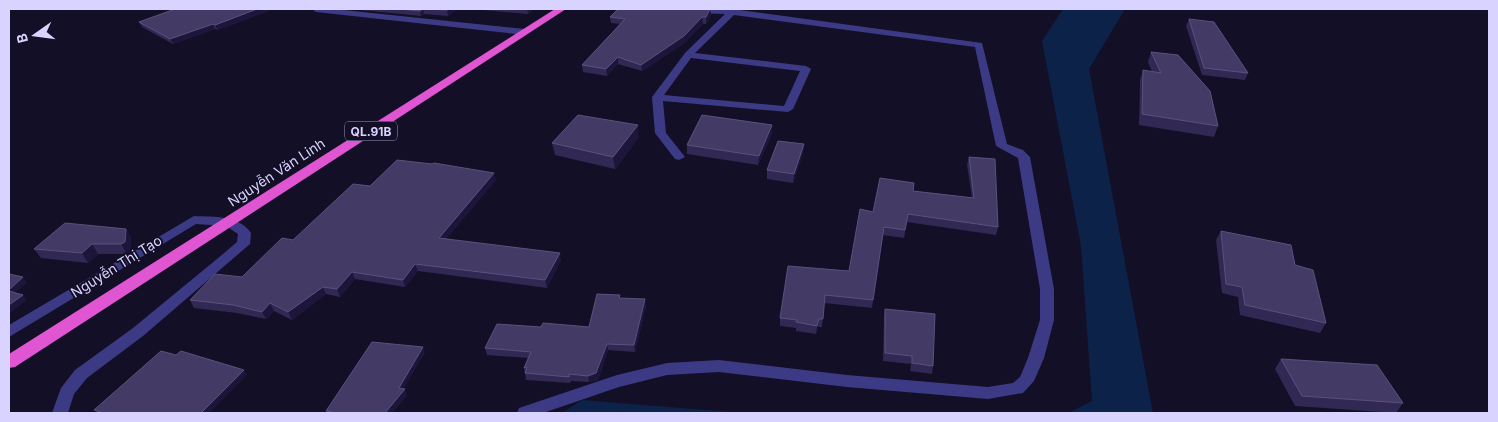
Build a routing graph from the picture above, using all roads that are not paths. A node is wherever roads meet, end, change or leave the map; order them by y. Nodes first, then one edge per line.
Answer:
1 (316, 9) edge
2 (561, 9) edge
3 (665, 9) edge
4 (732, 12) junction
5 (525, 32) junction
6 (688, 55) junction
7 (657, 97) junction
8 (679, 157) dead end
9 (229, 223) junction
10 (9, 332) edge
11 (9, 362) edge
12 (60, 413) edge
13 (525, 413) edge

1 - 5 street
2 - 5 highway, Nguyễn Văn Linh / QL.91B
3 - 4 street
4 - 6 street
4 - 13 street
5 - 9 highway, Nguyễn Văn Linh / QL.91B
6 - 7 street
6 - 7 street
7 - 8 street
9 - 10 street, Nguyễn Thị Tạo
9 - 11 highway, Nguyễn Văn Linh / QL.91B
9 - 12 street

